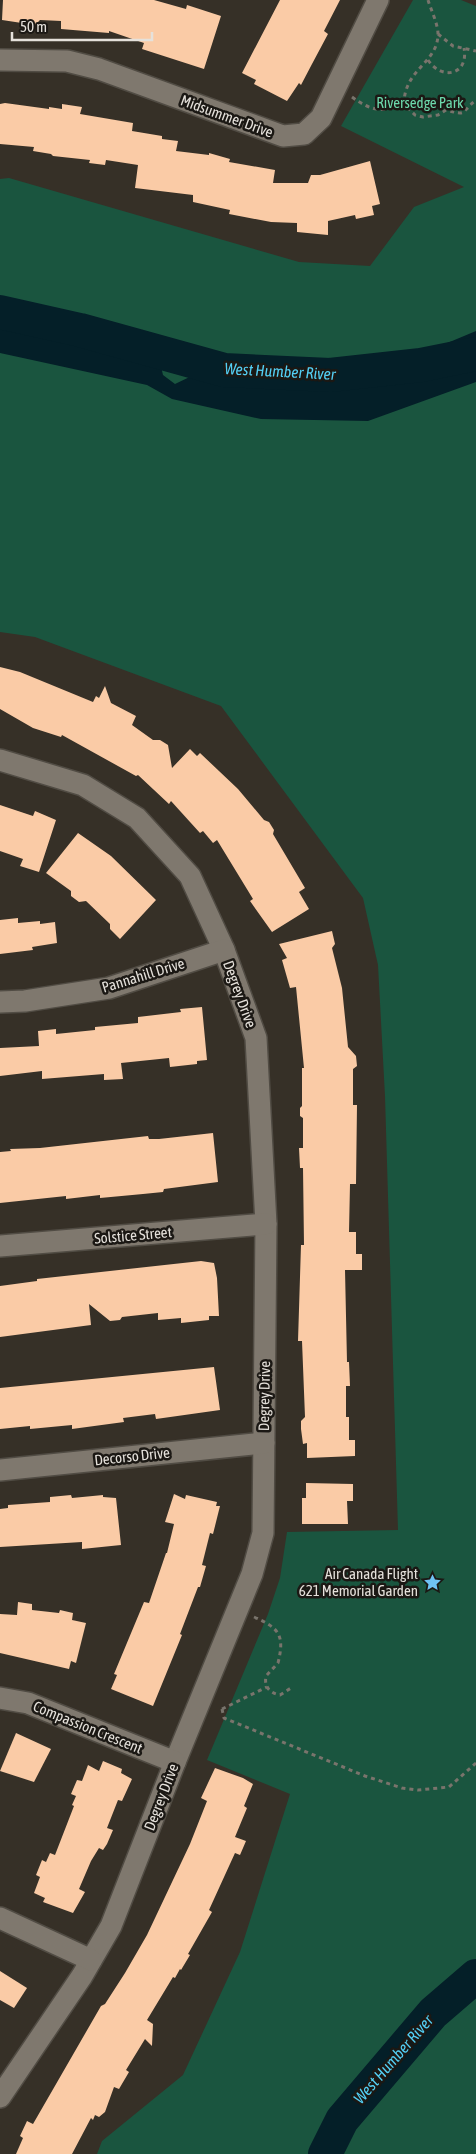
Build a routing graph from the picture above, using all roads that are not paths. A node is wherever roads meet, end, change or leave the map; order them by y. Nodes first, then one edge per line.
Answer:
1 (378, 0) edge
2 (0, 60) edge
3 (0, 760) edge
4 (224, 950) junction
5 (0, 1002) edge
6 (266, 1224) junction
7 (0, 1246) edge
8 (264, 1443) junction
9 (0, 1470) edge
10 (0, 1698) edge
11 (175, 1762) junction
12 (0, 1918) edge
13 (91, 1960) junction
14 (0, 2097) edge

1 - 2 street, Midsummer Drive
3 - 4 street, Degrey Drive
4 - 5 street, Pannahill Drive
4 - 6 street, Degrey Drive
6 - 7 street, Solstice Street
6 - 8 street, Degrey Drive
8 - 9 street, Decorso Drive
8 - 11 street, Degrey Drive
10 - 11 street, Compassion Crescent
11 - 13 street, Degrey Drive
12 - 13 street
13 - 14 street, Degrey Drive

